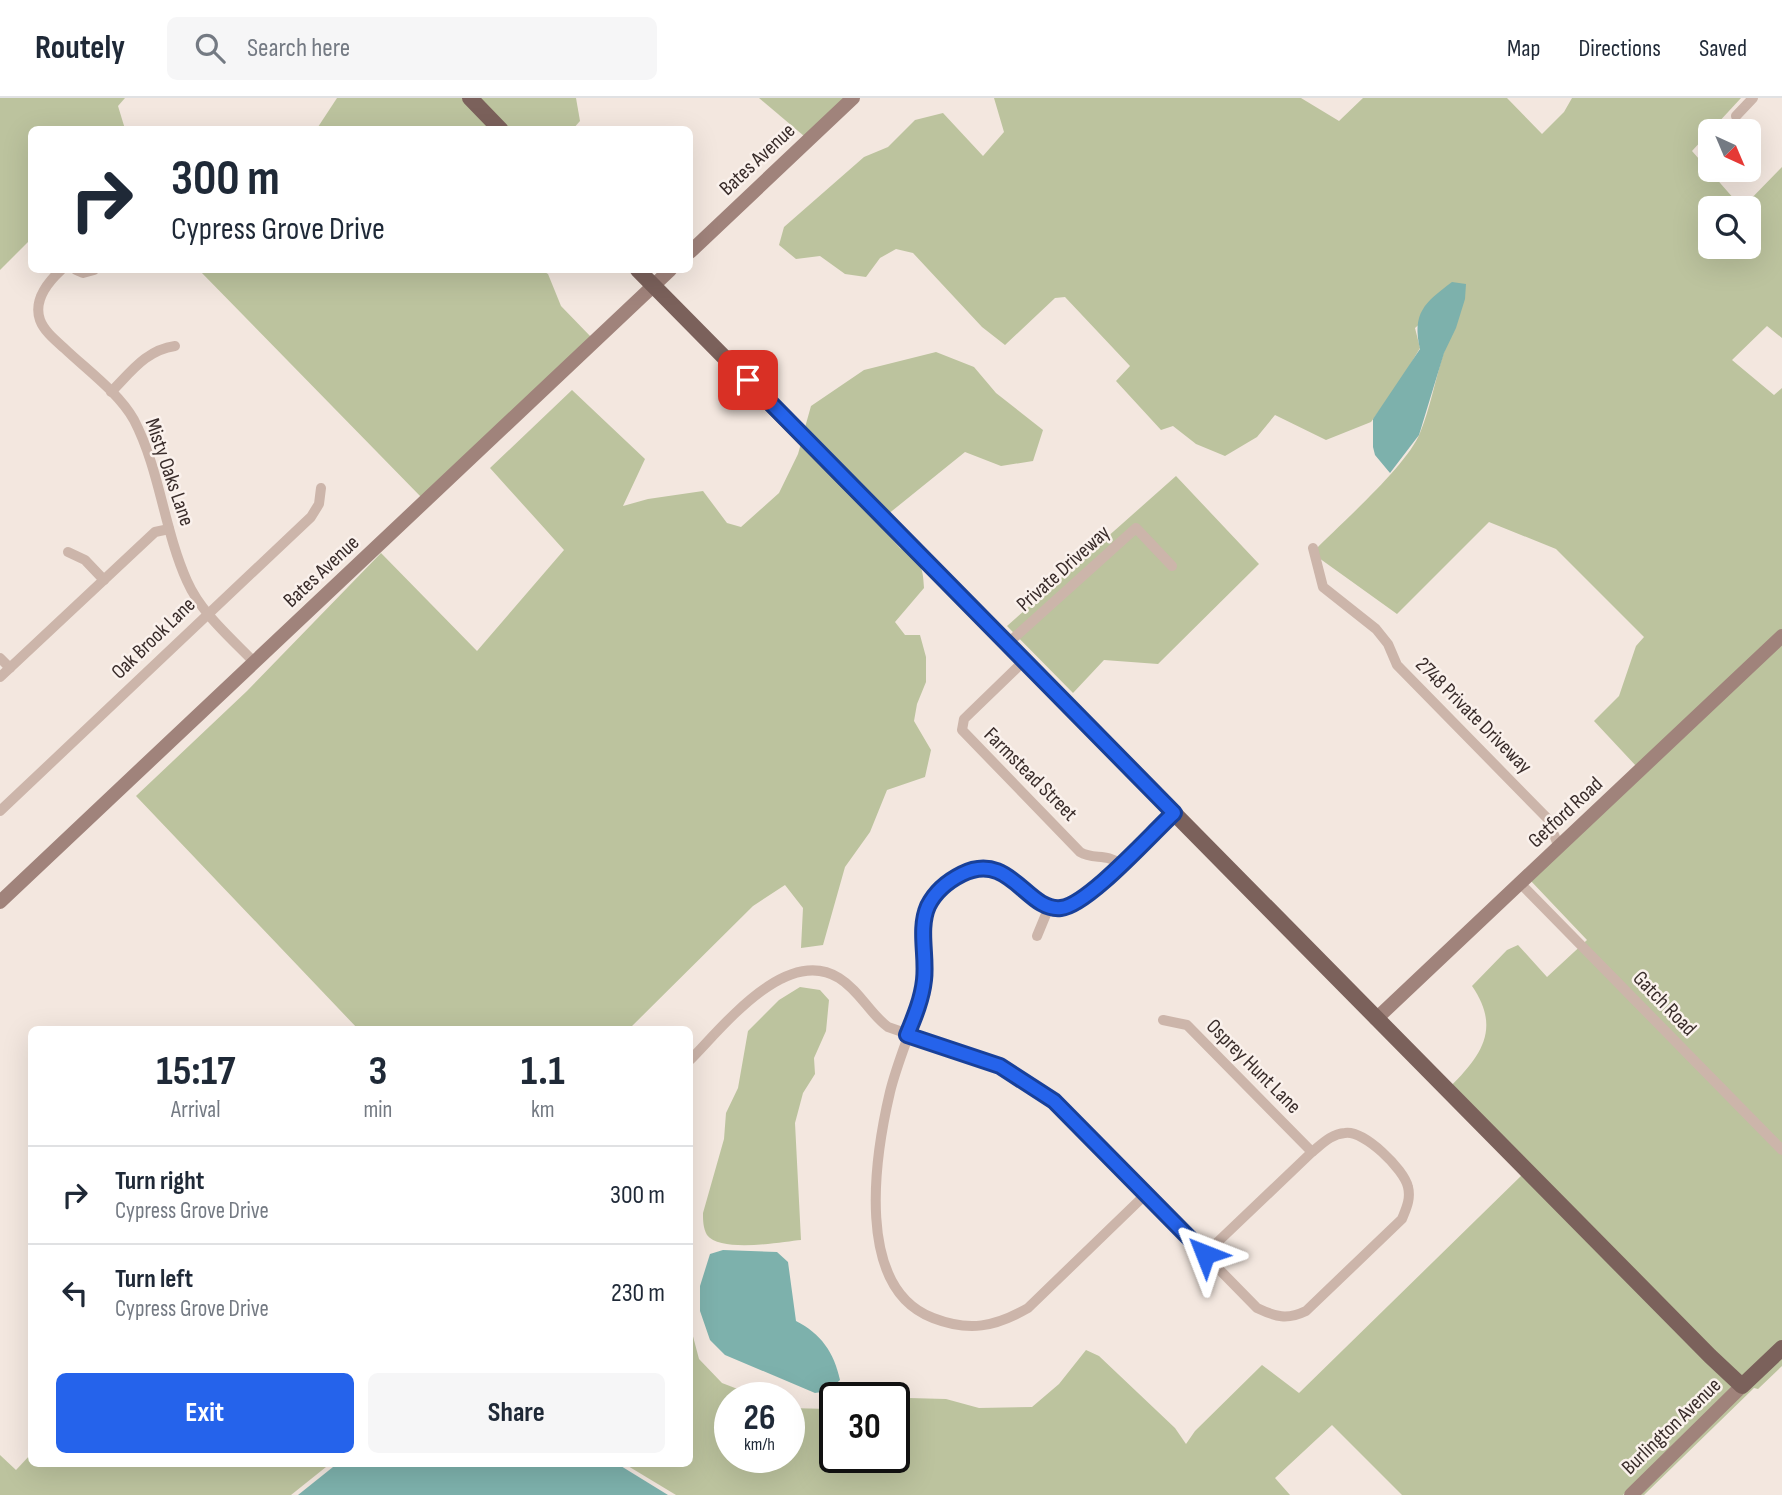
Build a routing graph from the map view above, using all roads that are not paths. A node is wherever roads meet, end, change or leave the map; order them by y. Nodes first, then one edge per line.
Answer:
1 (470, 98) edge
2 (853, 98) edge
3 (1753, 98) edge
4 (1736, 116) dead end
5 (497, 126) edge
6 (693, 248) edge
7 (59, 273) edge
8 (641, 273) edge
9 (667, 273) edge
10 (653, 285) junction
11 (175, 346) dead end
12 (111, 392) junction
13 (321, 488) dead end
14 (169, 529) junction
15 (1313, 548) dead end
16 (68, 552) dead end
17 (1172, 565) dead end
18 (104, 580) junction
19 (207, 613) junction
20 (1782, 636) edge
21 (1007, 644) junction
22 (0, 658) edge
23 (1024, 661) junction
24 (255, 663) junction
25 (10, 668) junction
26 (0, 677) edge
27 (0, 811) edge
28 (1174, 813) junction
29 (1559, 847) junction
30 (1120, 864) junction
31 (1520, 883) junction
32 (0, 902) edge
33 (1049, 907) junction
34 (1037, 936) dead end
35 (1376, 1018) junction
36 (1163, 1020) dead end
37 (907, 1035) junction
38 (693, 1057) edge
39 (1782, 1150) edge
40 (1312, 1152) junction
41 (1146, 1194) junction
42 (1205, 1254) junction
43 (1782, 1348) edge
44 (1742, 1386) junction
45 (1631, 1495) edge

1 - 5 main road
2 - 6 street, Bates Avenue
3 - 4 street
7 - 12 street, Misty Oaks Lane
8 - 10 main road
9 - 10 street, Bates Avenue
10 - 21 main road
10 - 24 street, Bates Avenue
11 - 12 street
12 - 14 street, Misty Oaks Lane
13 - 19 street, Oak Brook Lane
14 - 18 street
14 - 19 street, Misty Oaks Lane
15 - 29 street, 2748 Private Driveway
16 - 18 street
17 - 21 street, Private Driveway
18 - 25 street
19 - 24 street, Misty Oaks Lane
19 - 27 street, Oak Brook Lane
20 - 29 street, Getford Road
21 - 23 main road
22 - 25 street
23 - 28 main road
23 - 30 street, Farmstead Street
24 - 32 street, Bates Avenue
25 - 26 street
28 - 30 street
28 - 35 main road
29 - 31 street, Getford Road
30 - 33 street
31 - 35 street, Getford Road
31 - 39 street, Gatch Road
33 - 34 street
33 - 37 street
35 - 44 main road
36 - 40 street, Osprey Hunt Lane
37 - 38 street
37 - 41 street
37 - 41 street
40 - 42 street
40 - 42 street
41 - 42 street
43 - 44 main road
44 - 45 street, Burlington Avenue

